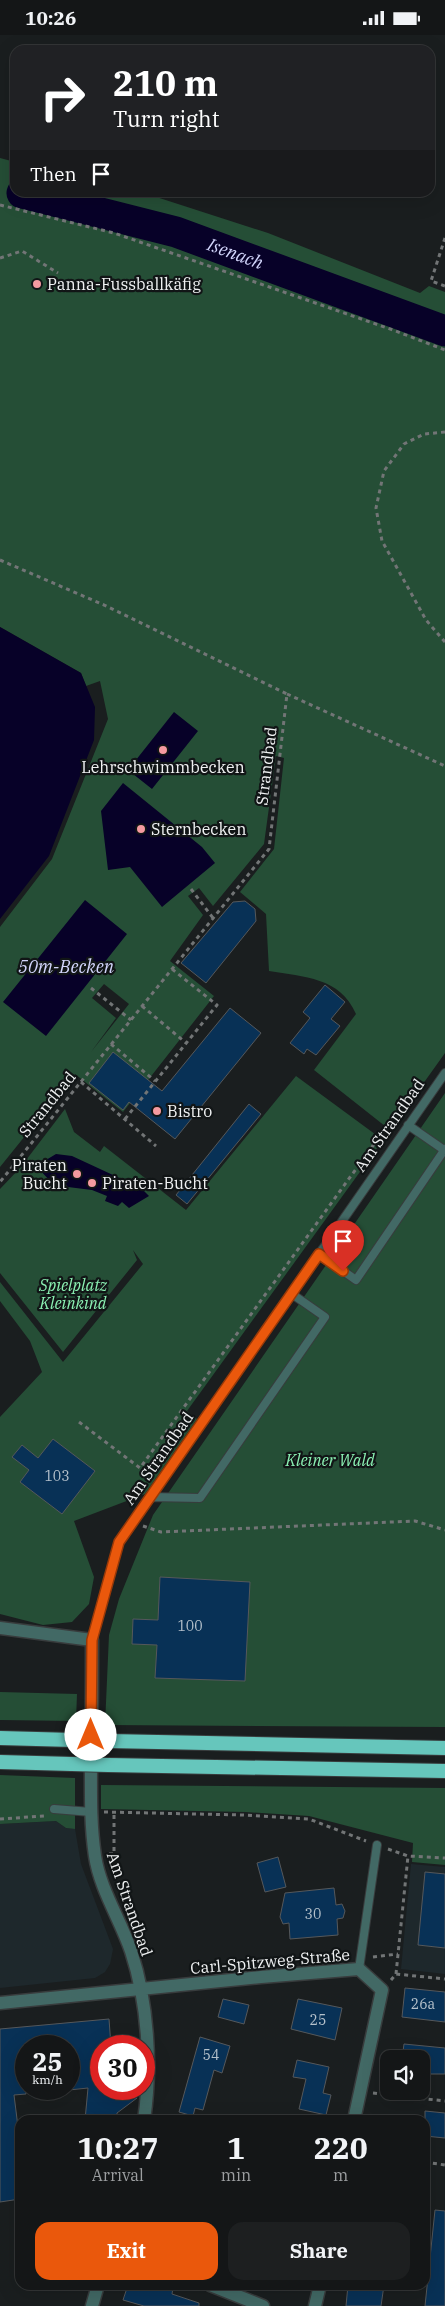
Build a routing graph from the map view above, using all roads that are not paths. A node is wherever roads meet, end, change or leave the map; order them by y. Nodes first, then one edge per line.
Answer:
1 (445, 1073) edge
2 (408, 1125) junction
3 (445, 1150) edge
4 (319, 1254) junction
5 (292, 1294) junction
6 (150, 1497) junction
7 (0, 1628) edge
8 (92, 1640) junction
9 (0, 1738) edge
10 (445, 1748) edge
11 (0, 1762) edge
12 (445, 1771) edge
13 (54, 1809) road end
14 (91, 1812) junction
15 (377, 1845) road end
16 (359, 1969) junction
17 (140, 1990) junction
18 (0, 2003) edge
19 (145, 2115) edge
20 (355, 2115) edge
21 (97, 2290) edge
22 (223, 2290) edge
23 (319, 2290) edge
24 (92, 2306) edge
25 (263, 2306) edge
26 (315, 2306) edge

1 - 2 lane, Am Strandbad
2 - 3 lane
2 - 4 lane, Am Strandbad
3 - 4 lane
4 - 5 lane, Am Strandbad
5 - 6 lane, Am Strandbad
5 - 6 lane
6 - 8 lane, Am Strandbad
7 - 8 street
8 - 14 street, Am Strandbad
9 - 10 highway, bridge
11 - 12 highway, bridge
13 - 14 lane
14 - 17 street, Am Strandbad
15 - 16 lane
16 - 17 street, Carl-Spitzweg-Straße
16 - 20 street, Carl-Spitzweg-Straße
17 - 18 street
17 - 19 street, Am Strandbad
21 - 24 street
22 - 25 street
23 - 26 street

